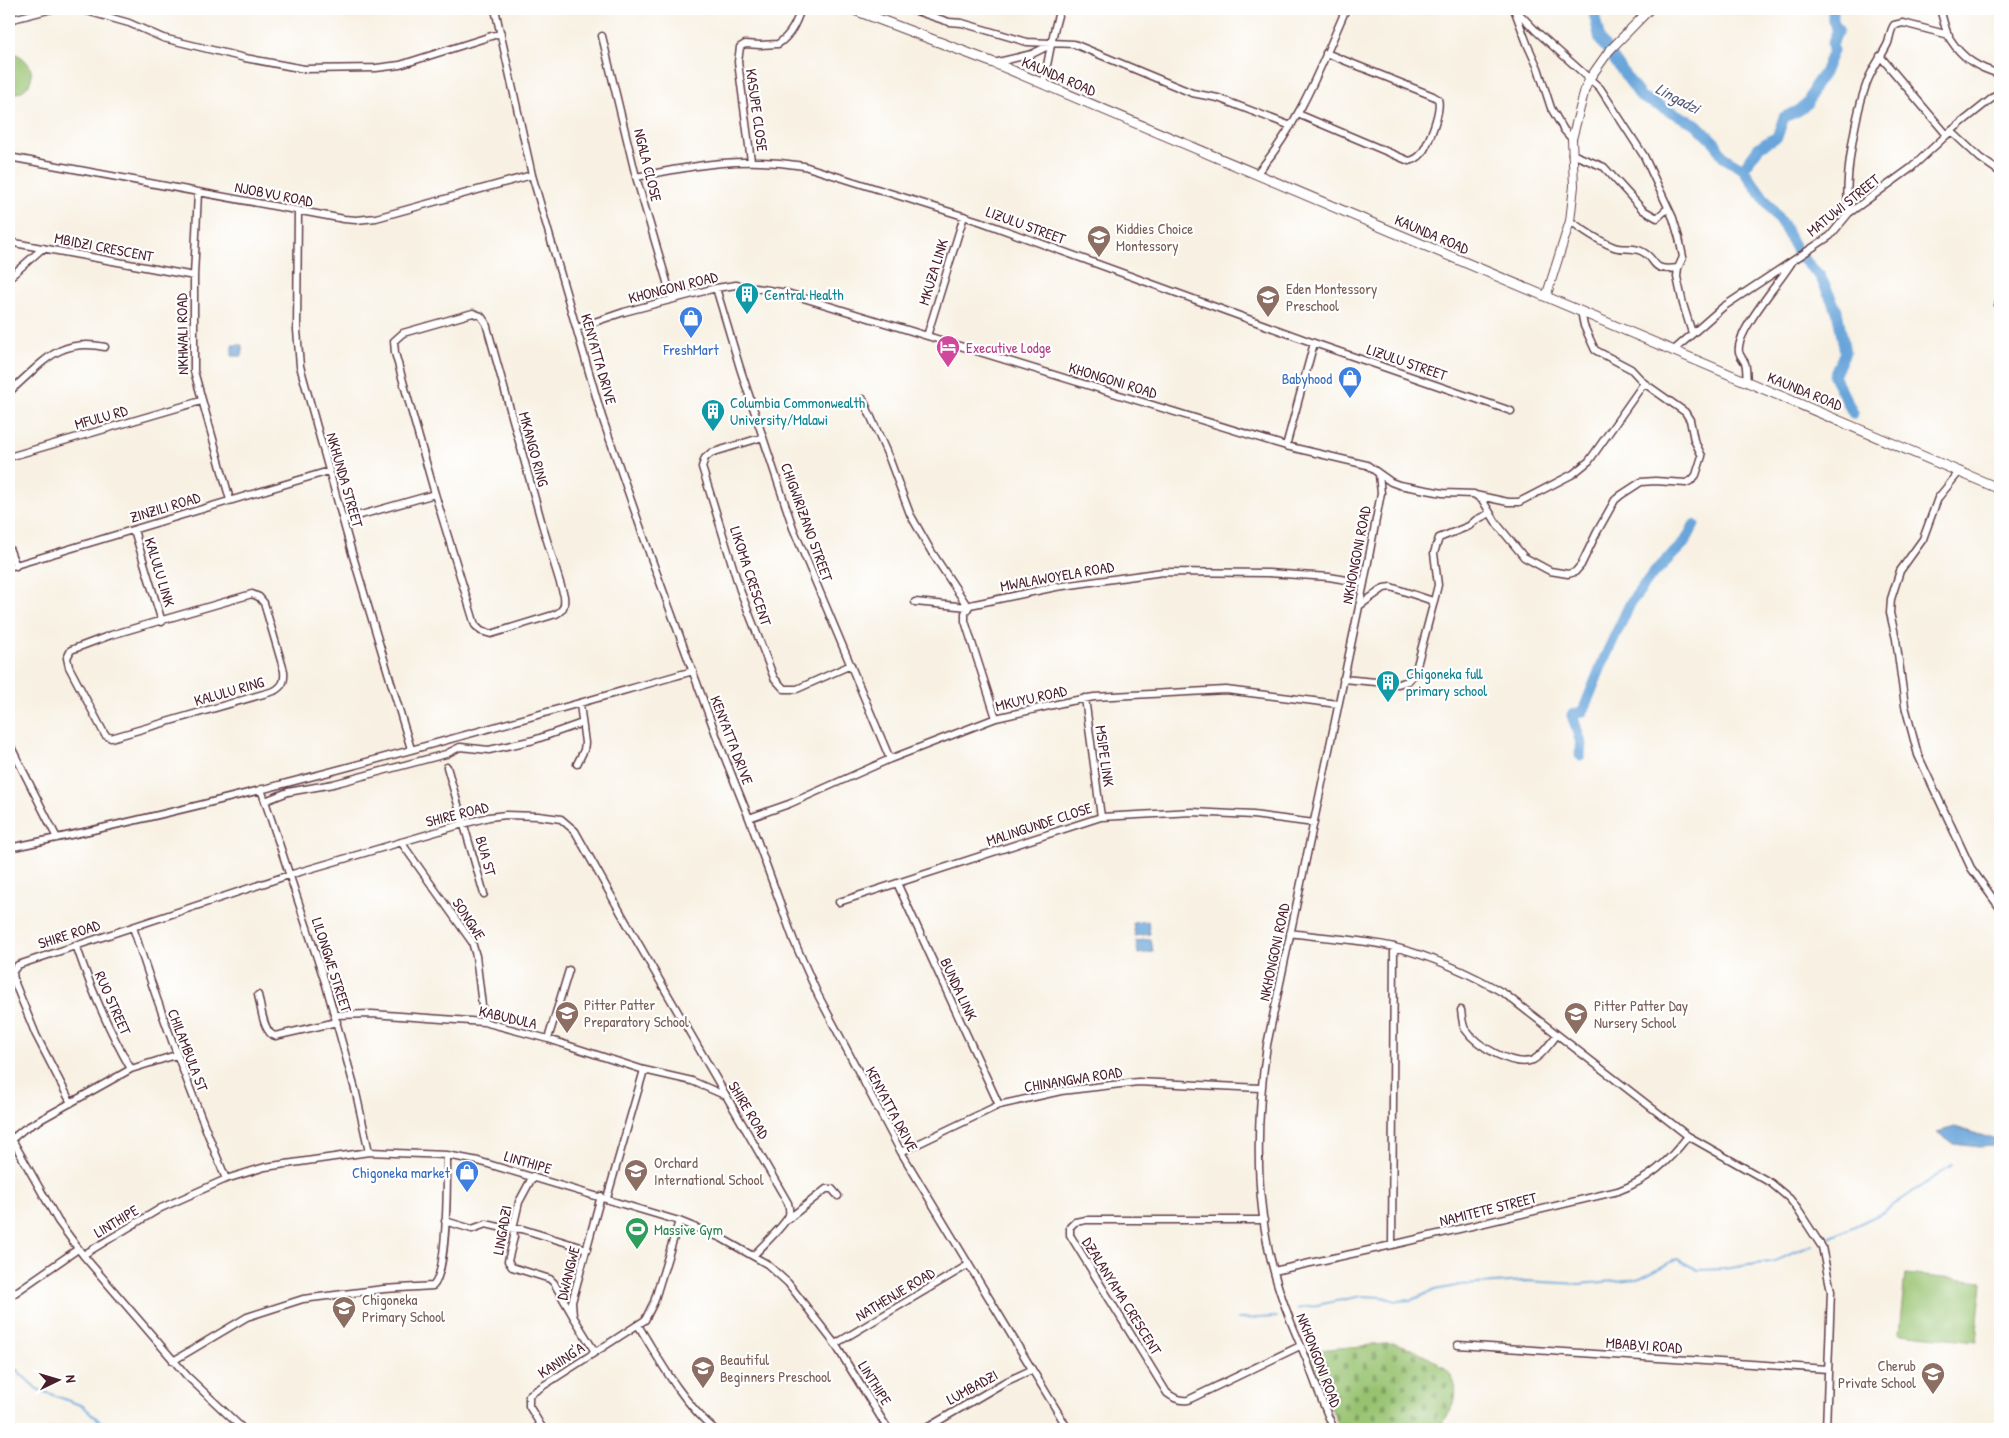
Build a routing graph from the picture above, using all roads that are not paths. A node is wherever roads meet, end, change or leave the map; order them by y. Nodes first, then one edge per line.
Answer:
1 (52, 9) edge
2 (80, 9) edge
3 (495, 9) edge
4 (801, 9) edge
5 (852, 9) edge
6 (910, 9) edge
7 (1060, 9) edge
8 (1346, 9) edge
9 (1514, 9) edge
10 (1650, 9) edge
11 (1940, 9) edge
12 (9, 20) edge
13 (501, 33) junction
14 (1949, 35) junction
15 (602, 36) dead end
16 (1051, 44) junction
17 (1326, 53) junction
18 (1880, 56) junction
19 (994, 63) junction
20 (2000, 74) edge
21 (1590, 78) junction
22 (1043, 84) junction
23 (2000, 92) edge
24 (1298, 114) junction
25 (1291, 126) junction
26 (1949, 133) junction
27 (1572, 139) junction
28 (1572, 154) junction
29 (9, 157) edge
30 (751, 161) junction
31 (2000, 172) edge
32 (1256, 174) junction
33 (532, 175) junction
34 (636, 177) junction
35 (198, 192) junction
36 (1668, 208) junction
37 (298, 211) junction
38 (1849, 213) junction
39 (964, 216) junction
40 (1570, 221) junction
41 (9, 242) edge
42 (43, 248) junction
43 (1793, 261) junction
44 (1678, 268) junction
45 (194, 276) junction
46 (9, 278) edge
47 (716, 288) junction
48 (1546, 297) junction
49 (672, 299) junction
50 (2000, 299) edge
51 (1998, 306) dead end
52 (1584, 313) junction
53 (577, 328) junction
54 (1692, 333) junction
55 (927, 336) junction
56 (1314, 343) junction
57 (106, 347) dead end
58 (1674, 350) junction
59 (1747, 382) junction
60 (1644, 383) junction
61 (9, 392) edge
62 (863, 399) dead end
63 (201, 401) junction
64 (1511, 411) dead end
65 (763, 437) junction
66 (1286, 446) junction
67 (9, 457) edge
68 (329, 471) junction
69 (1960, 471) junction
70 (1379, 475) junction
71 (2000, 489) edge
72 (435, 494) junction
73 (1474, 494) junction
74 (230, 500) junction
75 (1490, 513) junction
76 (343, 520) junction
77 (134, 530) junction
78 (9, 548) edge
79 (12, 566) edge
80 (1364, 583) junction
81 (915, 602) dead end
82 (1432, 605) junction
83 (1358, 606) junction
84 (968, 607) junction
85 (162, 622) junction
86 (851, 665) junction
87 (693, 671) junction
88 (1343, 679) junction
89 (1085, 698) junction
90 (580, 704) junction
91 (1338, 704) junction
92 (996, 718) junction
93 (582, 723) junction
94 (9, 743) edge
95 (411, 749) junction
96 (890, 759) junction
97 (577, 764) dead end
98 (448, 767) dead end
99 (261, 789) junction
100 (265, 801) junction
101 (1101, 817) junction
102 (749, 818) junction
103 (1314, 823) junction
104 (463, 824) junction
105 (57, 838) junction
106 (401, 842) junction
107 (9, 848) edge
108 (289, 875) junction
109 (897, 883) junction
110 (484, 894) dead end
111 (839, 902) dead end
112 (2000, 908) edge
113 (133, 928) junction
114 (1290, 933) junction
115 (76, 945) junction
116 (1394, 947) junction
117 (569, 970) dead end
118 (258, 995) dead end
119 (1461, 1010) dead end
120 (335, 1015) junction
121 (337, 1022) junction
122 (484, 1022) junction
123 (1558, 1035) junction
124 (548, 1039) junction
125 (176, 1055) junction
126 (131, 1069) junction
127 (644, 1070) junction
128 (1260, 1088) junction
129 (726, 1096) junction
130 (71, 1103) junction
131 (999, 1105) junction
132 (10, 1136) edge
133 (1688, 1136) junction
134 (369, 1152) junction
135 (900, 1152) junction
136 (447, 1155) junction
137 (533, 1176) junction
138 (226, 1179) junction
139 (838, 1196) dead end
140 (604, 1197) junction
141 (679, 1220) junction
142 (1264, 1220) junction
143 (786, 1221) junction
144 (446, 1222) junction
145 (513, 1228) junction
146 (1392, 1245) junction
147 (78, 1249) junction
148 (587, 1249) junction
149 (83, 1255) junction
150 (754, 1255) junction
151 (968, 1266) junction
152 (1274, 1271) junction
153 (9, 1297) edge
154 (573, 1316) junction
155 (638, 1326) junction
156 (835, 1344) junction
157 (1458, 1344) dead end
158 (1300, 1346) junction
159 (595, 1352) junction
160 (173, 1361) junction
161 (1828, 1369) junction
162 (1031, 1370) junction
163 (243, 1429) edge
164 (543, 1429) edge
165 (714, 1429) edge
166 (888, 1429) edge
167 (925, 1429) edge
168 (1068, 1429) edge
169 (1334, 1429) edge
170 (1826, 1429) edge

1 - 12 street
2 - 13 street
3 - 13 street, KENYATTA DRIVE
4 - 30 street, KASUPE CLOSE
5 - 19 main road, KAUNDA ROAD
6 - 16 street
7 - 16 street
8 - 17 street
9 - 21 street
9 - 27 street
10 - 21 street
11 - 14 street
13 - 33 street, KENYATTA DRIVE
14 - 18 street
14 - 20 street
15 - 34 street, NGALA CLOSE
16 - 19 street
16 - 22 street
16 - 25 street
17 - 24 street
17 - 24 street
18 - 26 street
18 - 38 street
19 - 22 main road, KAUNDA ROAD
21 - 27 street
21 - 36 street
22 - 32 main road, KAUNDA ROAD
23 - 26 street, MATUWI STREET
24 - 25 street
25 - 32 street
26 - 31 street
26 - 38 street, MATUWI STREET
27 - 28 street
28 - 36 street
28 - 40 street
29 - 35 street, NJOBVU ROAD
30 - 34 street, LIZULU STREET
30 - 39 street, LIZULU STREET
32 - 48 main road, KAUNDA ROAD
33 - 37 street, NJOBVU ROAD
33 - 53 street, KENYATTA DRIVE
34 - 49 street, NGALA CLOSE
35 - 37 street, NJOBVU ROAD
35 - 45 street, NKHWALI ROAD
36 - 44 street
37 - 68 street, NKHUNDA STREET
38 - 43 street, MATUWI STREET
39 - 55 street, MKUZA LINK
39 - 56 street, LIZULU STREET
40 - 44 street
40 - 48 street
41 - 42 street, MBIDZI CRESCENT
42 - 45 street, MBIDZI CRESCENT
42 - 46 street
43 - 54 street, MATUWI STREET
43 - 59 street
44 - 54 street
45 - 63 street, NKHWALI ROAD
47 - 49 street, KHONGONI ROAD
47 - 55 street, KHONGONI ROAD
47 - 65 street, CHIGWIRIZANO STREET
48 - 52 main road, KAUNDA ROAD
49 - 53 street, KHONGONI ROAD
50 - 51 street
52 - 58 main road, KAUNDA ROAD
52 - 60 street
53 - 87 street, KENYATTA DRIVE
54 - 58 street, MATUWI STREET
55 - 66 street, KHONGONI ROAD
56 - 64 street, LIZULU STREET
56 - 66 street
57 - 61 street
58 - 59 main road, KAUNDA ROAD
59 - 69 main road, KAUNDA ROAD
60 - 73 street, KHONGONI ROAD
60 - 75 street
62 - 84 street
63 - 67 street, MFULU RD
63 - 74 street, NKHWALI ROAD
65 - 86 street, CHIGWIRIZANO STREET
65 - 86 street, LIKOMA CRESCENT
66 - 70 street, KHONGONI ROAD
68 - 74 street, ZINZILI ROAD
68 - 76 street, NKHUNDA STREET
69 - 71 main road, KAUNDA ROAD
69 - 112 street
70 - 73 street, KHONGONI ROAD
70 - 80 street, NKHONGONI ROAD
72 - 72 street, MKANGO RING
72 - 76 street
73 - 75 street
74 - 77 street, ZINZILI ROAD
75 - 82 street
76 - 95 street, NKHUNDA STREET
77 - 79 street, ZINZILI ROAD
77 - 85 street, KALULU LINK
78 - 79 street
80 - 83 street, NKHONGONI ROAD
80 - 84 street, MWALAWOYELA ROAD
81 - 84 street
82 - 83 street
82 - 88 street
83 - 88 street, NKHONGONI ROAD
84 - 92 street
85 - 85 street, KALULU RING
86 - 96 street, CHIGWIRIZANO STREET
87 - 90 street
87 - 102 street, KENYATTA DRIVE
88 - 91 street, NKHONGONI ROAD
89 - 91 street, MKUYU ROAD
89 - 92 street, MKUYU ROAD
89 - 101 street, MSIPE LINK
90 - 93 street
90 - 95 street
91 - 103 street, NKHONGONI ROAD
92 - 96 street, MKUYU ROAD
93 - 97 street
93 - 100 street
94 - 105 street
95 - 99 street
96 - 102 street, MKUYU ROAD
98 - 104 street, BUA ST
99 - 100 street, LILONGWE STREET
99 - 105 street
100 - 108 street, LILONGWE STREET
101 - 103 street, MALINGUNDE CLOSE
101 - 109 street, MALINGUNDE CLOSE
102 - 135 street, KENYATTA DRIVE
103 - 114 street, NKHONGONI ROAD
104 - 106 street, SHIRE ROAD
104 - 110 street, BUA ST
104 - 129 street, SHIRE ROAD
105 - 107 street
106 - 108 street, SHIRE ROAD
106 - 122 street, SONGWE
108 - 113 street, SHIRE ROAD
108 - 120 street, LILONGWE STREET
109 - 111 street, MALINGUNDE CLOSE
109 - 131 street, BUNDA LINK
113 - 115 street, SHIRE ROAD
113 - 125 street, CHILAMBULA ST
114 - 116 street
114 - 128 street, NKHONGONI ROAD
115 - 126 street, RUO STREET
115 - 130 street, SHIRE ROAD
116 - 123 street
116 - 146 street
117 - 124 street
118 - 121 street
119 - 123 street
120 - 121 street, LILONGWE STREET
120 - 122 street, KABUDULA
121 - 134 street, LILONGWE STREET
122 - 124 street, KABUDULA
123 - 133 street
124 - 127 street, KABUDULA
125 - 126 street
125 - 138 street, CHILAMBULA ST
126 - 130 street
127 - 129 street, KABUDULA
127 - 140 street, DWANGWE
128 - 131 street, CHINANGWA ROAD
128 - 142 street, NKHONGONI ROAD
129 - 143 street, SHIRE ROAD
130 - 132 street
131 - 135 street, CHINANGWA ROAD
132 - 147 street, LINTHIPE
133 - 146 street, NAMITETE STREET
133 - 161 street
134 - 136 street, LINTHIPE
134 - 138 street, LINTHIPE
135 - 151 street, KENYATTA DRIVE
136 - 137 street, LINTHIPE
136 - 144 street
137 - 140 street, LINTHIPE
137 - 145 street, LINGADZI
138 - 149 street, LINTHIPE
139 - 143 street
140 - 141 street, LINTHIPE
140 - 148 street, DWANGWE
141 - 150 street, LINTHIPE
141 - 155 street
142 - 152 street, NKHONGONI ROAD
142 - 158 street, DZALANYAMA CRESCENT
143 - 150 street
144 - 145 street
144 - 160 street
145 - 148 street
145 - 154 street, LINGADZI
146 - 152 street, NAMITETE STREET
147 - 149 street, LINTHIPE
147 - 153 street
148 - 154 street, DWANGWE
149 - 160 street, LINTHIPE
150 - 156 street, LINTHIPE
151 - 156 street, NATHENJE ROAD
151 - 162 street, KENYATTA DRIVE
152 - 158 street, NKHONGONI ROAD
154 - 159 street, DWANGWE
155 - 159 street, KANING'A
155 - 165 street
156 - 166 street, LINTHIPE
157 - 161 street, MBABVI ROAD
158 - 169 street, NKHONGONI ROAD
159 - 164 street, KANING'A
160 - 163 street, LINTHIPE
161 - 170 street
162 - 167 street, LUMBADZI
162 - 168 street, KENYATTA DRIVE

